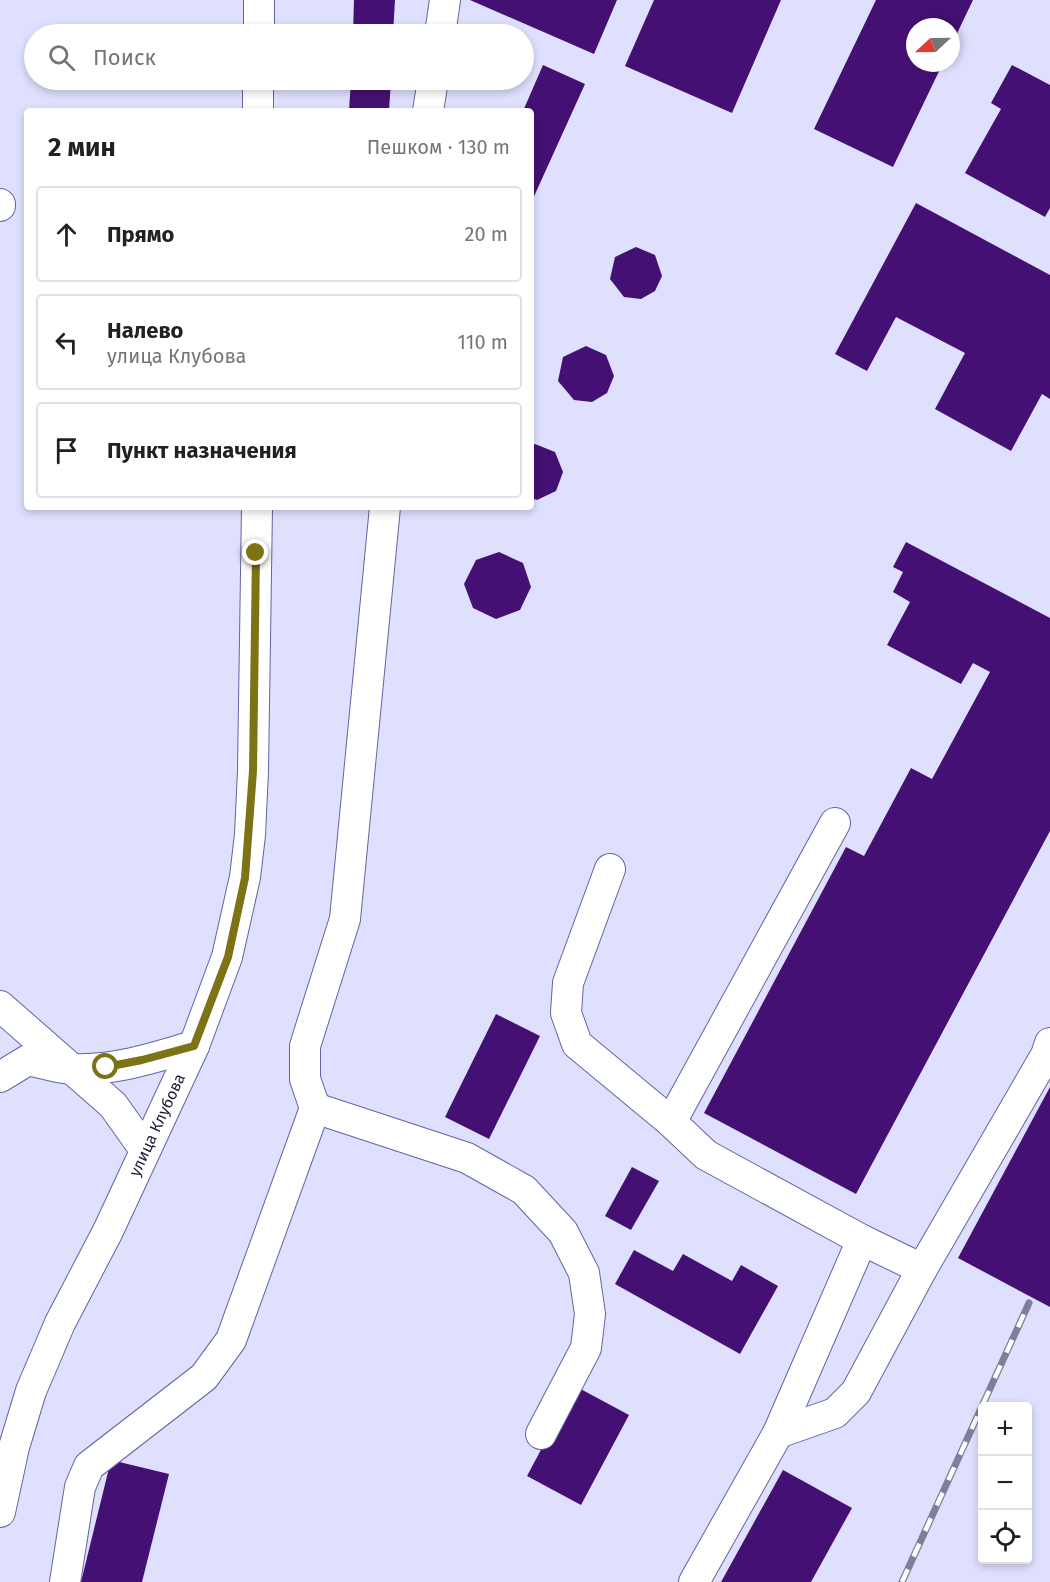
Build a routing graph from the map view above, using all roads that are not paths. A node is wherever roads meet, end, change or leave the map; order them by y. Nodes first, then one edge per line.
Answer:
1 (259, 0) edge
2 (445, 0) edge
3 (259, 24) edge
4 (441, 24) edge
5 (258, 90) edge
6 (431, 90) edge
7 (258, 108) edge
8 (428, 108) edge
9 (257, 510) edge
10 (385, 510) edge
11 (835, 823) dead end
12 (610, 869) dead end
13 (0, 1005) edge
14 (1050, 1043) edge
15 (194, 1046) junction
16 (0, 1050) edge
17 (28, 1060) junction
18 (73, 1070) junction
19 (0, 1077) edge
20 (315, 1108) junction
21 (671, 1122) junction
22 (145, 1150) junction
23 (862, 1240) junction
24 (922, 1269) junction
25 (778, 1433) junction
26 (541, 1434) dead end
27 (0, 1507) edge
28 (64, 1582) edge
29 (694, 1582) edge

1 - 3 street
2 - 4 street
5 - 7 street
6 - 8 street
9 - 15 street, улица Клубова
10 - 20 street
11 - 21 street
12 - 21 street
13 - 18 street
14 - 24 street
15 - 18 street
15 - 22 street, улица Клубова
16 - 17 street
17 - 18 street
17 - 19 street
18 - 22 street
20 - 26 street
20 - 28 street
21 - 23 street
22 - 27 street, улица Клубова
23 - 24 street
23 - 25 street
24 - 25 street
25 - 29 street

